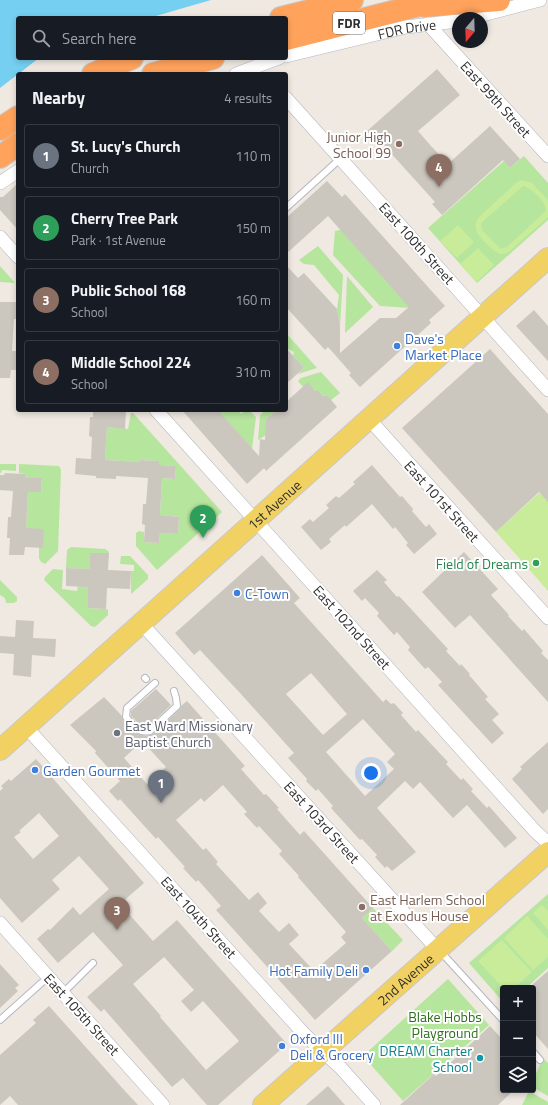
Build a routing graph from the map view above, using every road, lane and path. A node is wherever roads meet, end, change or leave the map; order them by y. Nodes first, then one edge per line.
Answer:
1 (352, 0) edge
2 (439, 0) edge
3 (499, 0) edge
4 (540, 0) edge
5 (413, 7) junction
6 (488, 14) edge
7 (288, 16) edge
8 (452, 21) edge
9 (428, 24) junction
10 (288, 38) edge
11 (288, 56) edge
12 (127, 60) edge
13 (206, 60) edge
14 (276, 60) edge
15 (261, 70) edge
16 (99, 72) edge
17 (164, 72) edge
18 (248, 72) edge
19 (288, 100) edge
20 (16, 118) edge
21 (0, 129) edge
22 (16, 145) edge
23 (548, 156) edge
24 (0, 157) edge
25 (341, 158) junction
26 (16, 172) edge
27 (0, 183) edge
28 (288, 206) edge
29 (0, 237) edge
30 (16, 255) edge
31 (548, 258) edge
32 (482, 317) junction
33 (548, 390) edge
34 (158, 412) edge
35 (369, 419) junction
36 (255, 520) junction
37 (548, 618) edge
38 (141, 623) junction
39 (155, 682) dead end
40 (174, 691) dead end
41 (26, 727) junction
42 (0, 750) edge
43 (548, 843) edge
44 (548, 852) edge
45 (0, 923) edge
46 (438, 950) junction
47 (93, 962) dead end
48 (48, 977) junction
49 (63, 993) junction
50 (500, 1017) edge
51 (0, 1020) edge
52 (323, 1053) junction
53 (536, 1055) edge
54 (540, 1060) dead end
55 (163, 1105) edge
56 (263, 1105) edge
57 (374, 1105) edge

1 - 7 highway, FDR
2 - 5 highway, FDR Drive / FDR
3 - 5 highway
4 - 6 street
5 - 10 highway, FDR Drive / FDR
8 - 9 street, FDR Drive
9 - 11 street, FDR Drive
9 - 23 street, East 99th Street
12 - 16 highway
13 - 17 highway
14 - 15 street
15 - 18 street
19 - 25 street, East 100th Street
20 - 21 highway
22 - 24 highway
25 - 28 lane
25 - 32 street, East 100th Street
26 - 27 street
29 - 30 street
31 - 32 main road, 1st Avenue
32 - 33 street, East 100th Street
32 - 35 main road, 1st Avenue
34 - 36 street, East 102nd Street
35 - 36 main road, 1st Avenue
35 - 37 street, East 101st Street
36 - 38 main road, 1st Avenue
36 - 43 street, East 102nd Street
38 - 41 main road, 1st Avenue
38 - 46 street, East 103rd Street
39 - 40 lane
41 - 42 main road, 1st Avenue
41 - 52 street, East 104th Street
44 - 46 main road, 2nd Avenue
45 - 48 street, East 105th Street
46 - 50 lane, East 103rd Street
46 - 52 main road, 2nd Avenue
47 - 49 lane
48 - 49 street, East 105th Street
48 - 51 lane
49 - 55 street, East 105th Street
52 - 56 main road, 2nd Avenue
52 - 57 street, East 104th Street
53 - 54 lane

